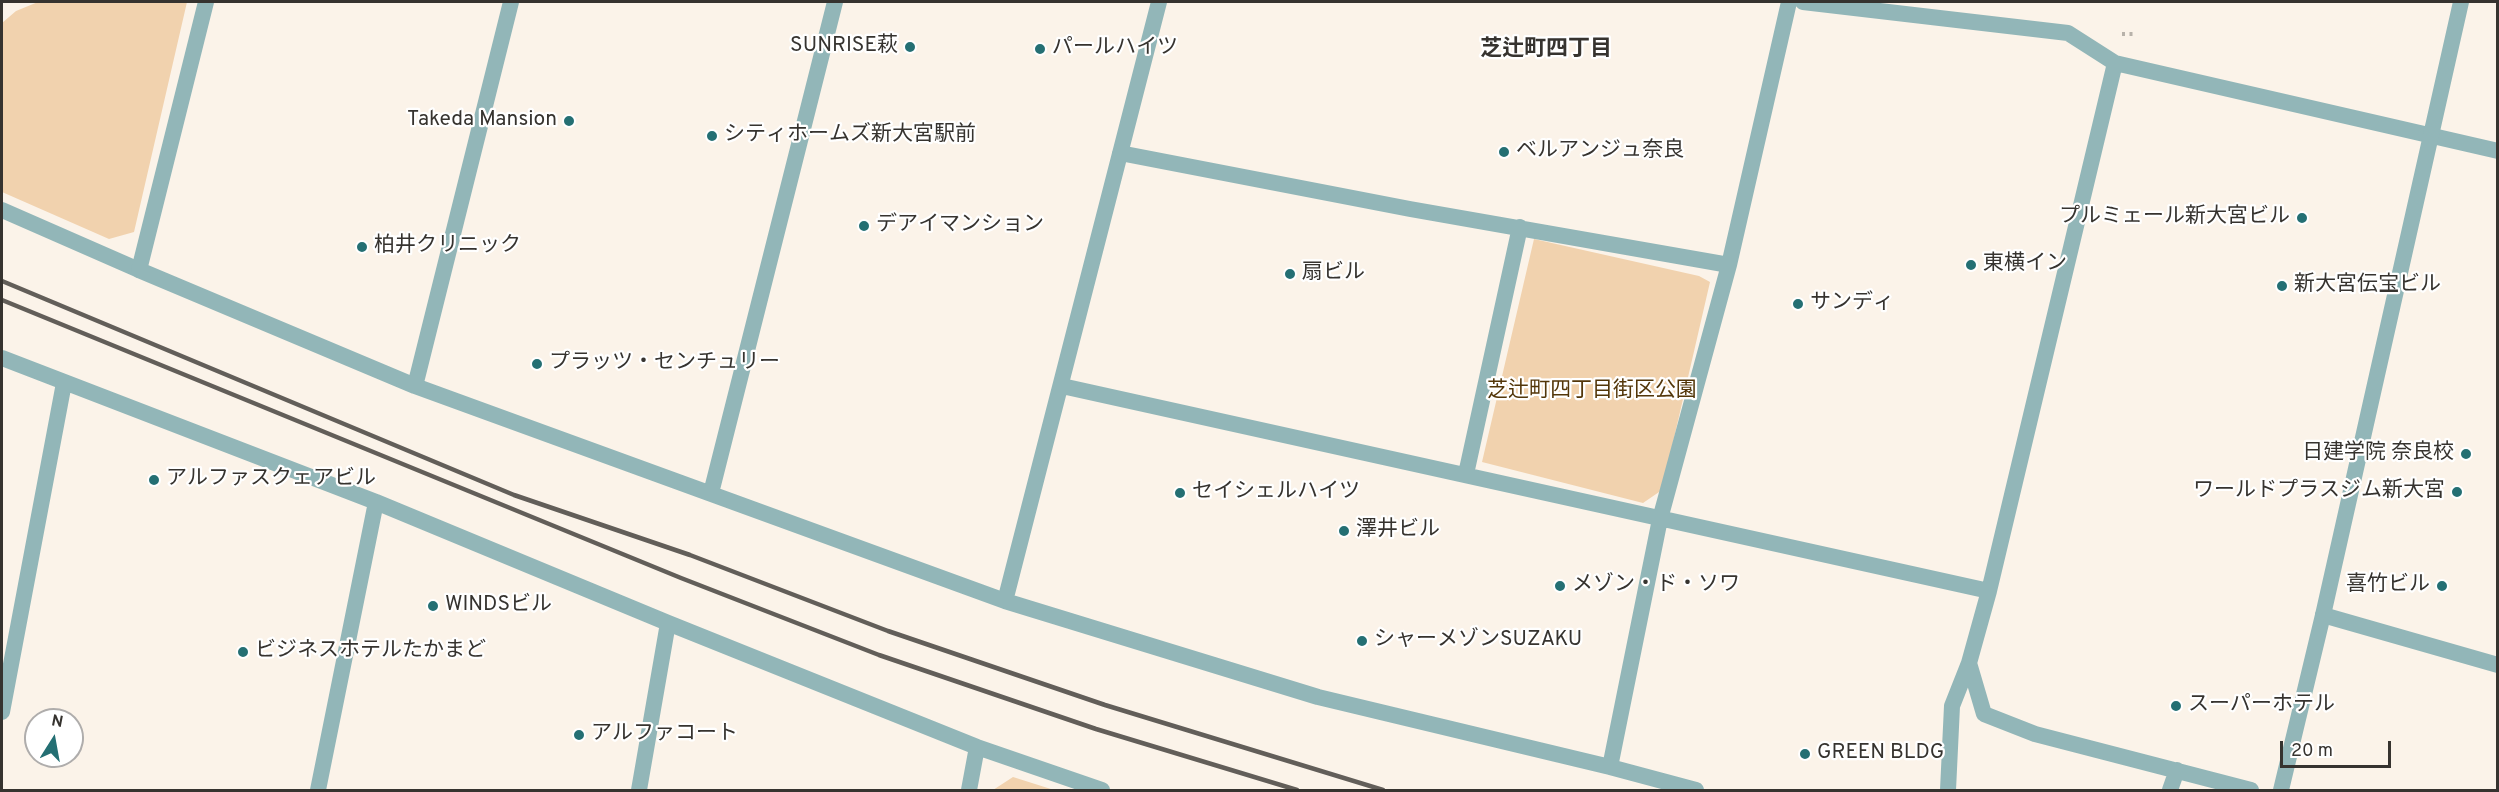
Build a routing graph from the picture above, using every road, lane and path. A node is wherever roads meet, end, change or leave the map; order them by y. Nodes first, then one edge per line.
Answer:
1 (206, 2) edge
2 (511, 2) edge
3 (835, 2) edge
4 (1159, 2) edge
5 (1788, 2) edge
6 (1803, 2) edge
7 (2461, 2) edge
8 (2115, 63) junction
9 (2431, 135) junction
10 (2498, 151) edge
11 (1120, 153) junction
12 (2, 210) edge
13 (1520, 227) junction
14 (1729, 265) junction
15 (139, 270) junction
16 (2, 358) edge
17 (64, 383) junction
18 (415, 386) junction
19 (1062, 386) junction
20 (1466, 474) junction
21 (711, 493) junction
22 (376, 502) junction
23 (1660, 519) junction
24 (1989, 591) junction
25 (1005, 601) junction
26 (2322, 615) junction
27 (668, 623) junction
28 (1969, 663) junction
29 (2498, 665) edge
30 (2, 712) edge
31 (977, 747) junction
32 (1610, 767) junction
33 (2177, 770) junction
34 (318, 790) edge
35 (639, 790) edge
36 (969, 790) edge
37 (1102, 790) edge
38 (1696, 790) edge
39 (1948, 790) edge
40 (2170, 790) edge
41 (2251, 790) edge
42 (2281, 790) edge

1 - 15 street
2 - 18 street
3 - 21 street
4 - 11 street
5 - 14 street
6 - 8 street
7 - 9 street
8 - 9 street
8 - 24 street
9 - 10 street
9 - 26 street
11 - 13 street
11 - 19 street
12 - 15 street
13 - 14 street
13 - 20 street
14 - 23 street
15 - 18 street
16 - 17 street
17 - 22 street
17 - 30 street
18 - 21 street
19 - 20 street
19 - 25 street
20 - 23 street
21 - 25 street
22 - 27 street
22 - 34 street
23 - 24 street
23 - 32 street
24 - 28 street
25 - 32 street
26 - 29 street
26 - 42 street
27 - 31 street
27 - 35 street
28 - 33 street
28 - 39 street
31 - 36 street
31 - 37 street
32 - 38 street
33 - 40 street
33 - 41 street

